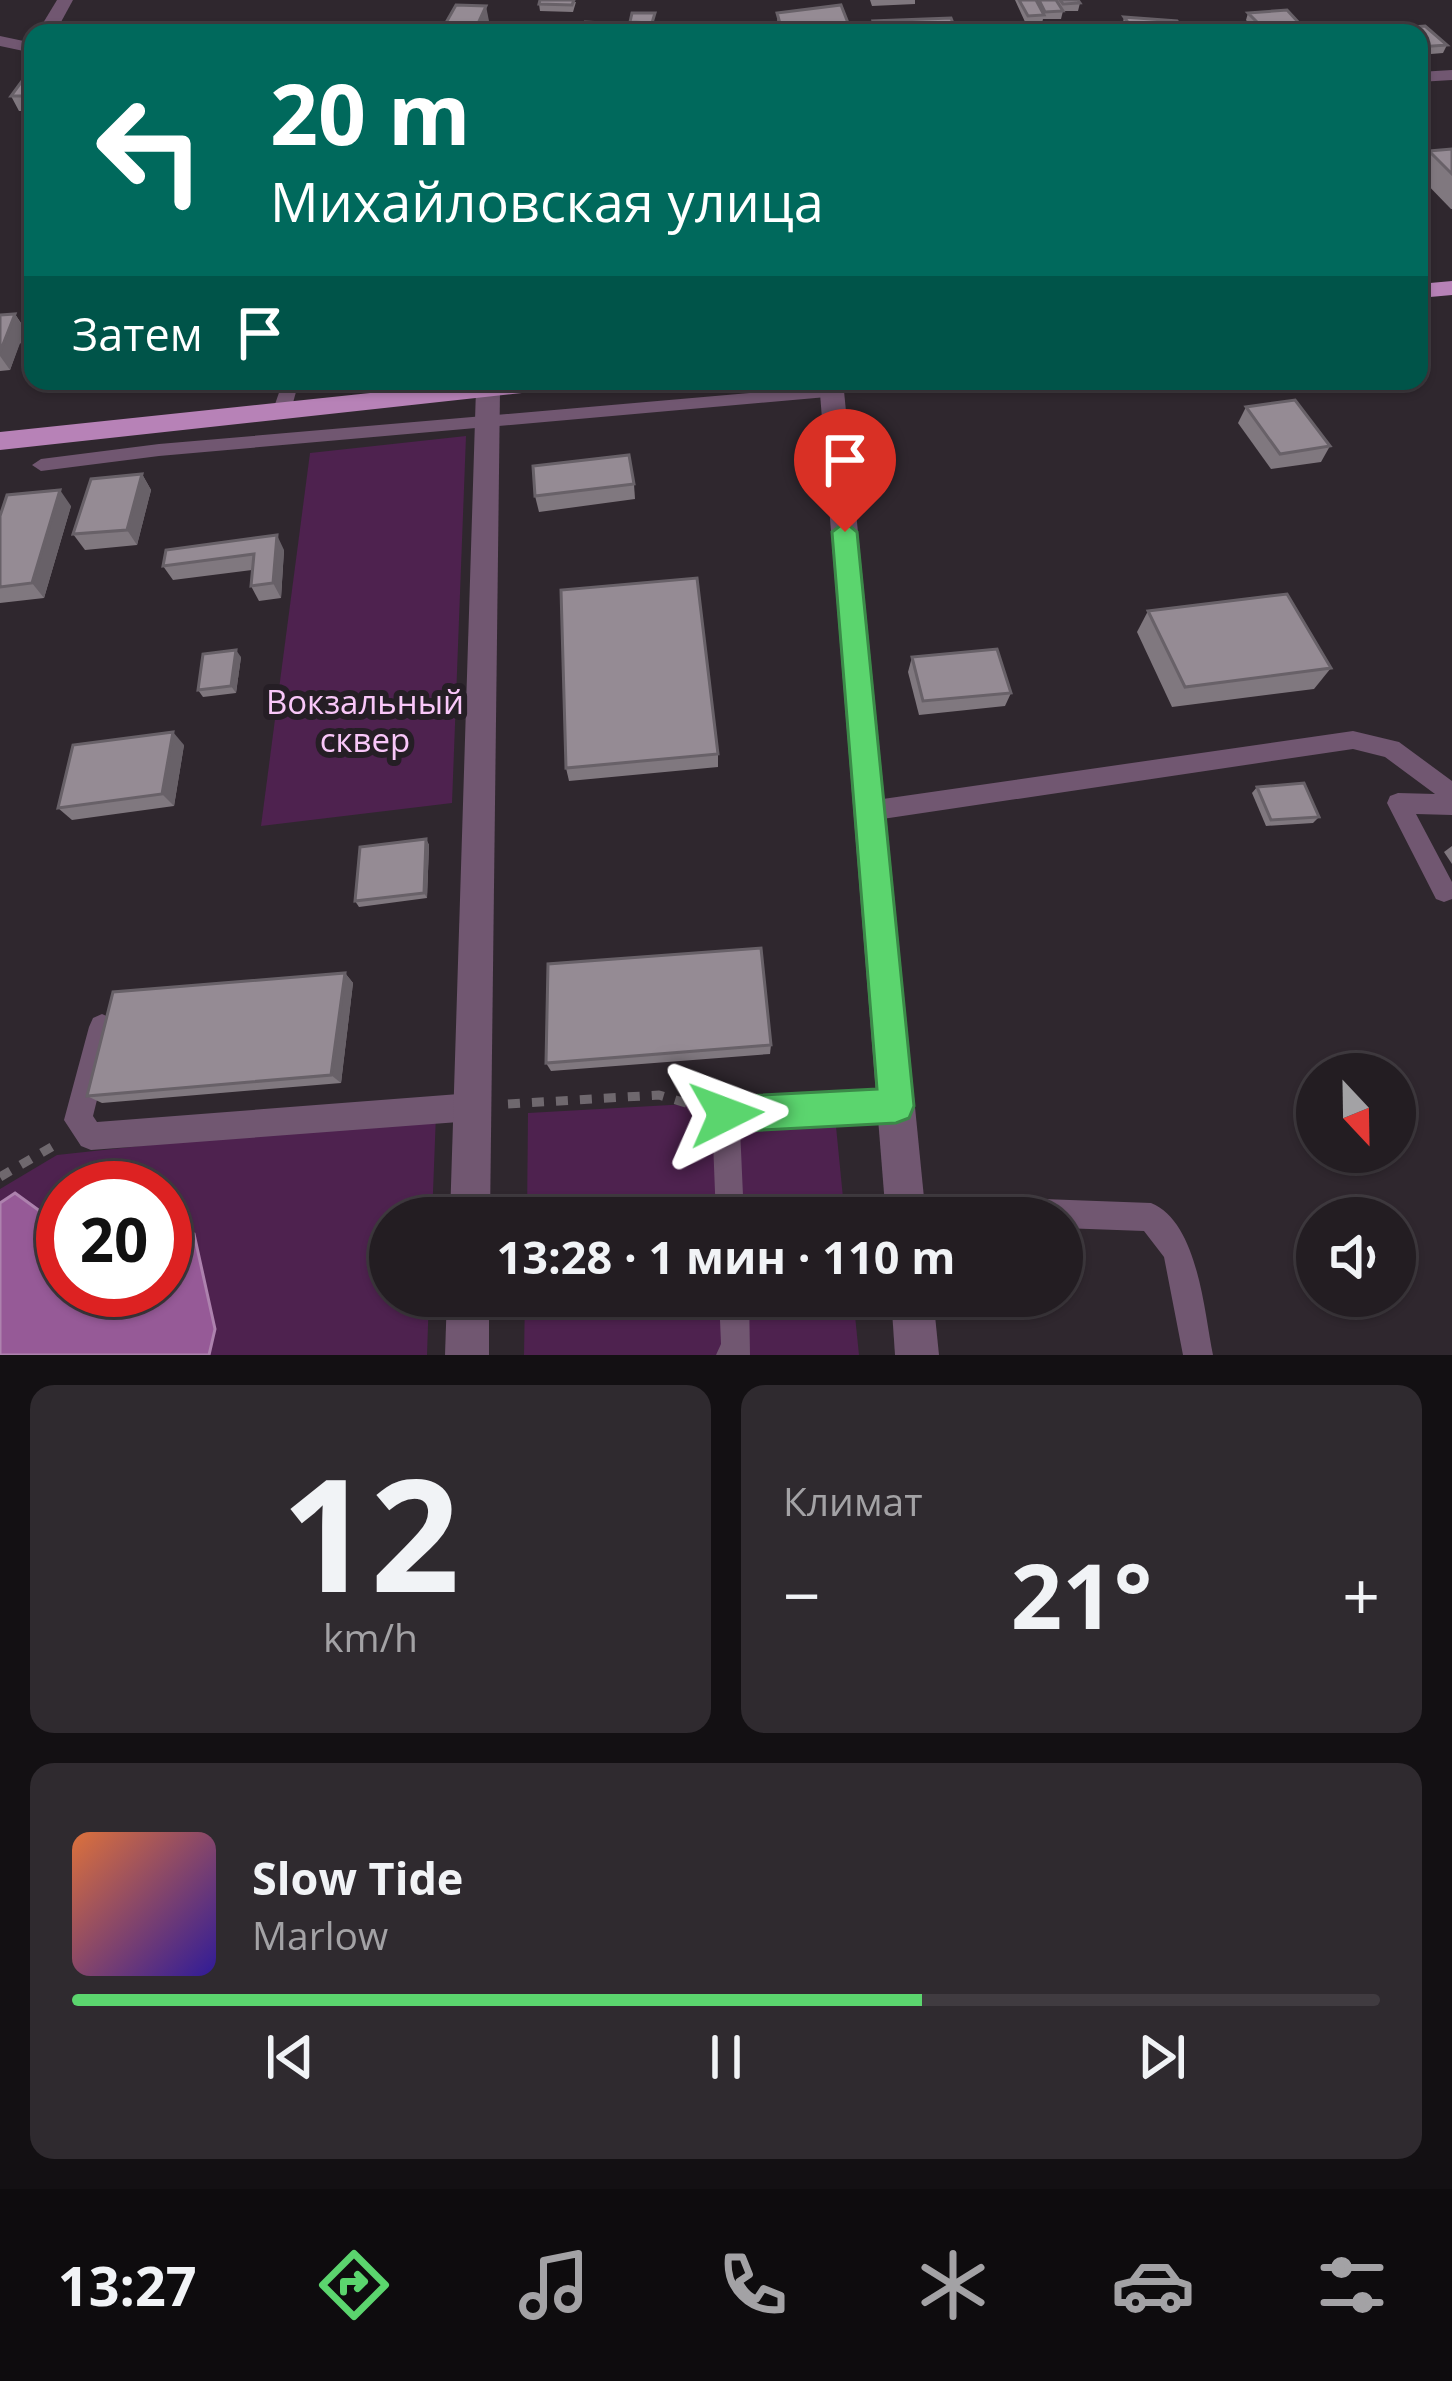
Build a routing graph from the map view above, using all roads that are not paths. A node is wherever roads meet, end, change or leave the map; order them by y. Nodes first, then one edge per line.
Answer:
1 (289, 390) edge
2 (478, 390) edge
3 (488, 390) edge
4 (796, 390) edge
5 (832, 390) edge
6 (282, 410) junction
7 (488, 424) junction
8 (0, 441) edge
9 (41, 465) dead end
10 (1452, 794) edge
11 (1452, 805) edge
12 (869, 811) junction
13 (1444, 891) dead end
14 (102, 1027) edge
15 (472, 1106) junction
16 (896, 1106) junction
17 (470, 1197) edge
18 (729, 1197) edge
19 (904, 1197) edge
20 (1083, 1214) edge
21 (467, 1317) edge
22 (735, 1317) edge
23 (914, 1317) edge
24 (466, 1355) edge
25 (731, 1355) edge
26 (917, 1355) edge
27 (1198, 1355) edge

1 - 6 lane
2 - 6 main road
3 - 7 street
4 - 7 lane
5 - 12 street
6 - 8 main road
7 - 9 lane
7 - 15 street
10 - 12 lane
11 - 13 lane
12 - 16 street
14 - 15 lane
15 - 17 street
16 - 18 lane
16 - 19 street
20 - 27 lane
21 - 24 street
22 - 25 lane
23 - 26 street

